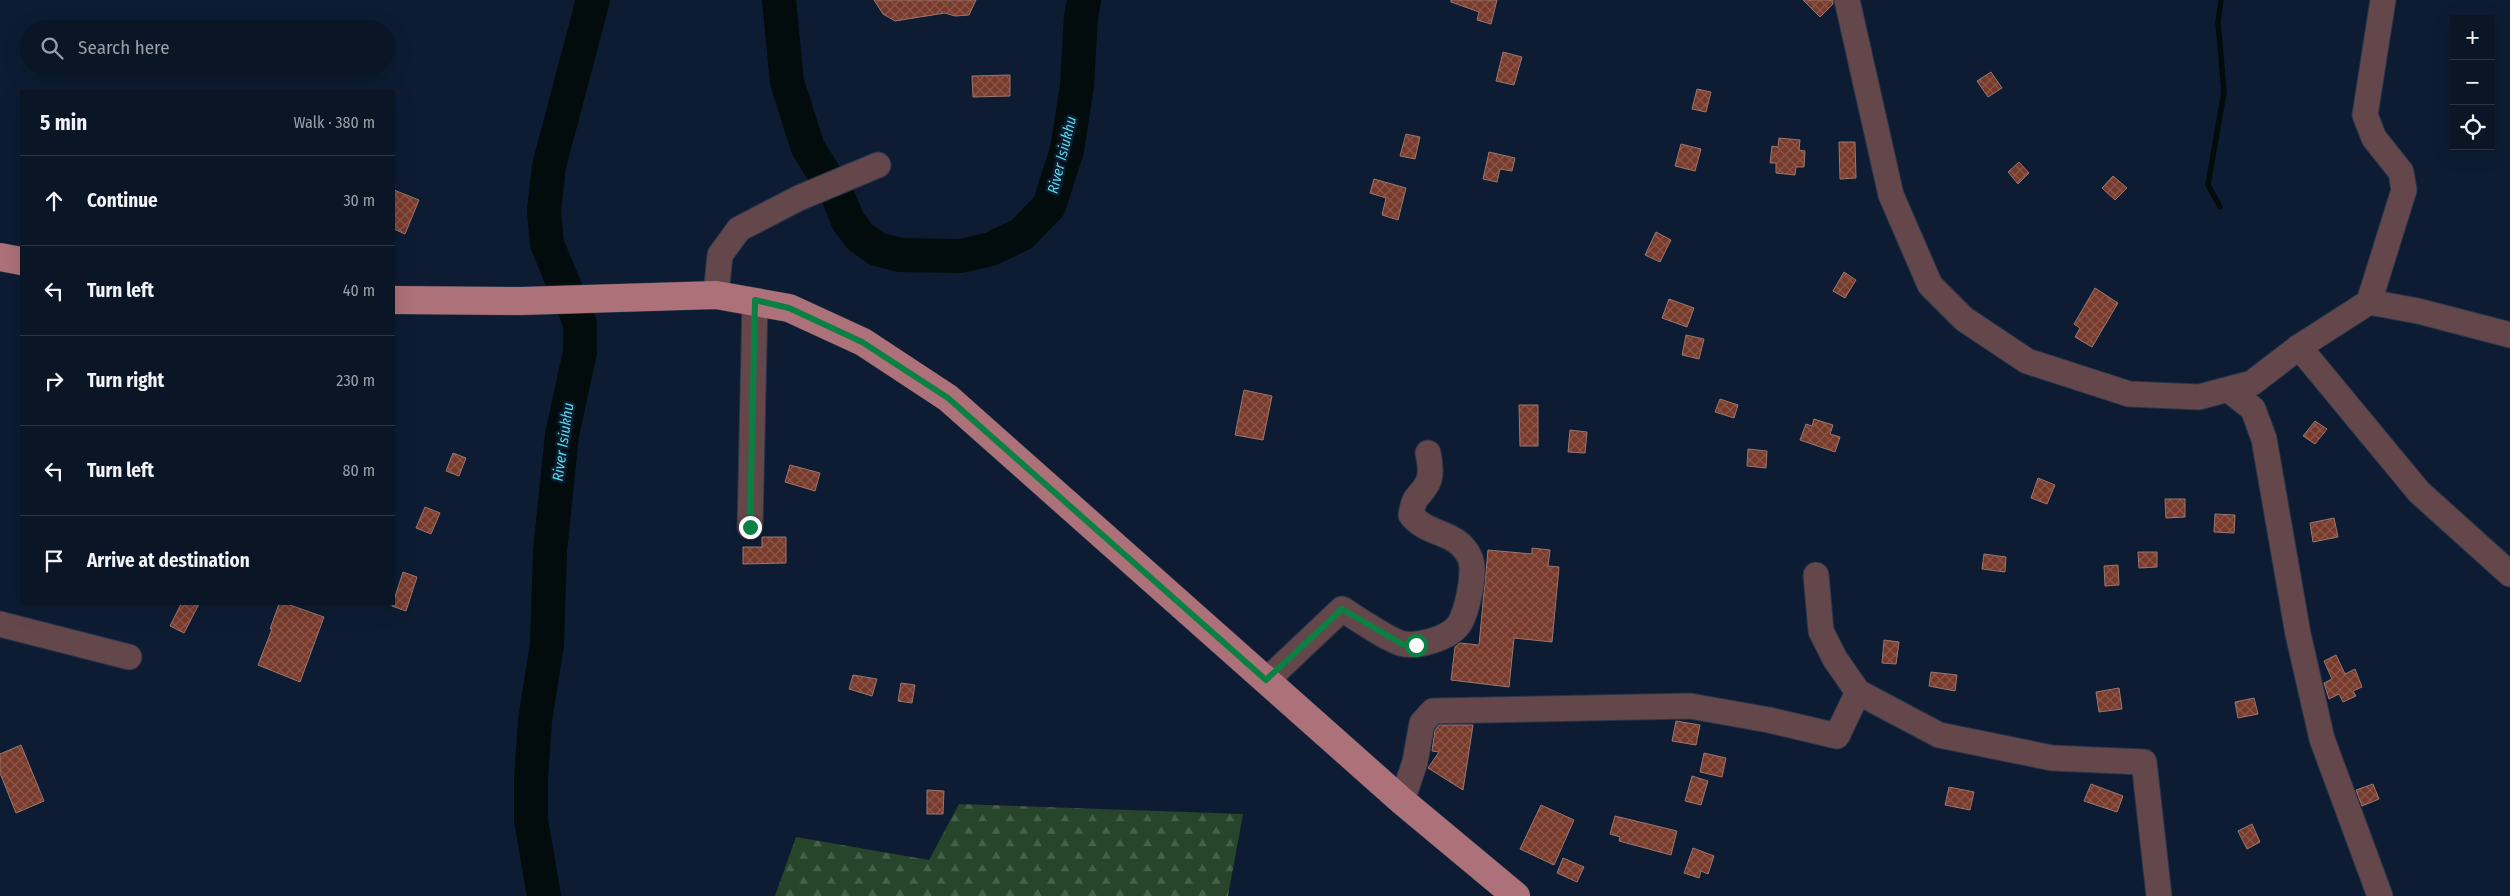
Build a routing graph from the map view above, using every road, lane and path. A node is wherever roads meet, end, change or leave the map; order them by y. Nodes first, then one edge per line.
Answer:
1 (1847, 0) edge
2 (2383, 0) edge
3 (878, 165) dead end
4 (0, 257) edge
5 (20, 261) edge
6 (716, 295) junction
7 (395, 300) edge
8 (755, 300) junction
9 (2369, 302) junction
10 (2510, 335) edge
11 (2299, 347) junction
12 (2229, 390) junction
13 (1428, 453) dead end
14 (750, 527) dead end
15 (2510, 574) edge
16 (1816, 575) dead end
17 (0, 624) edge
18 (129, 657) dead end
19 (1266, 680) junction
20 (1858, 692) junction
21 (1402, 800) junction
22 (1516, 896) edge
23 (2159, 896) edge
24 (2380, 896) edge

1 - 12 street
2 - 9 street
3 - 6 street
4 - 5 main road
6 - 7 main road
6 - 8 main road
8 - 14 street
8 - 19 main road
9 - 10 street
9 - 11 street
11 - 12 street
11 - 15 street
12 - 24 street
13 - 19 street
16 - 20 street
17 - 18 street
19 - 21 main road
20 - 21 street
20 - 23 street
21 - 22 main road

